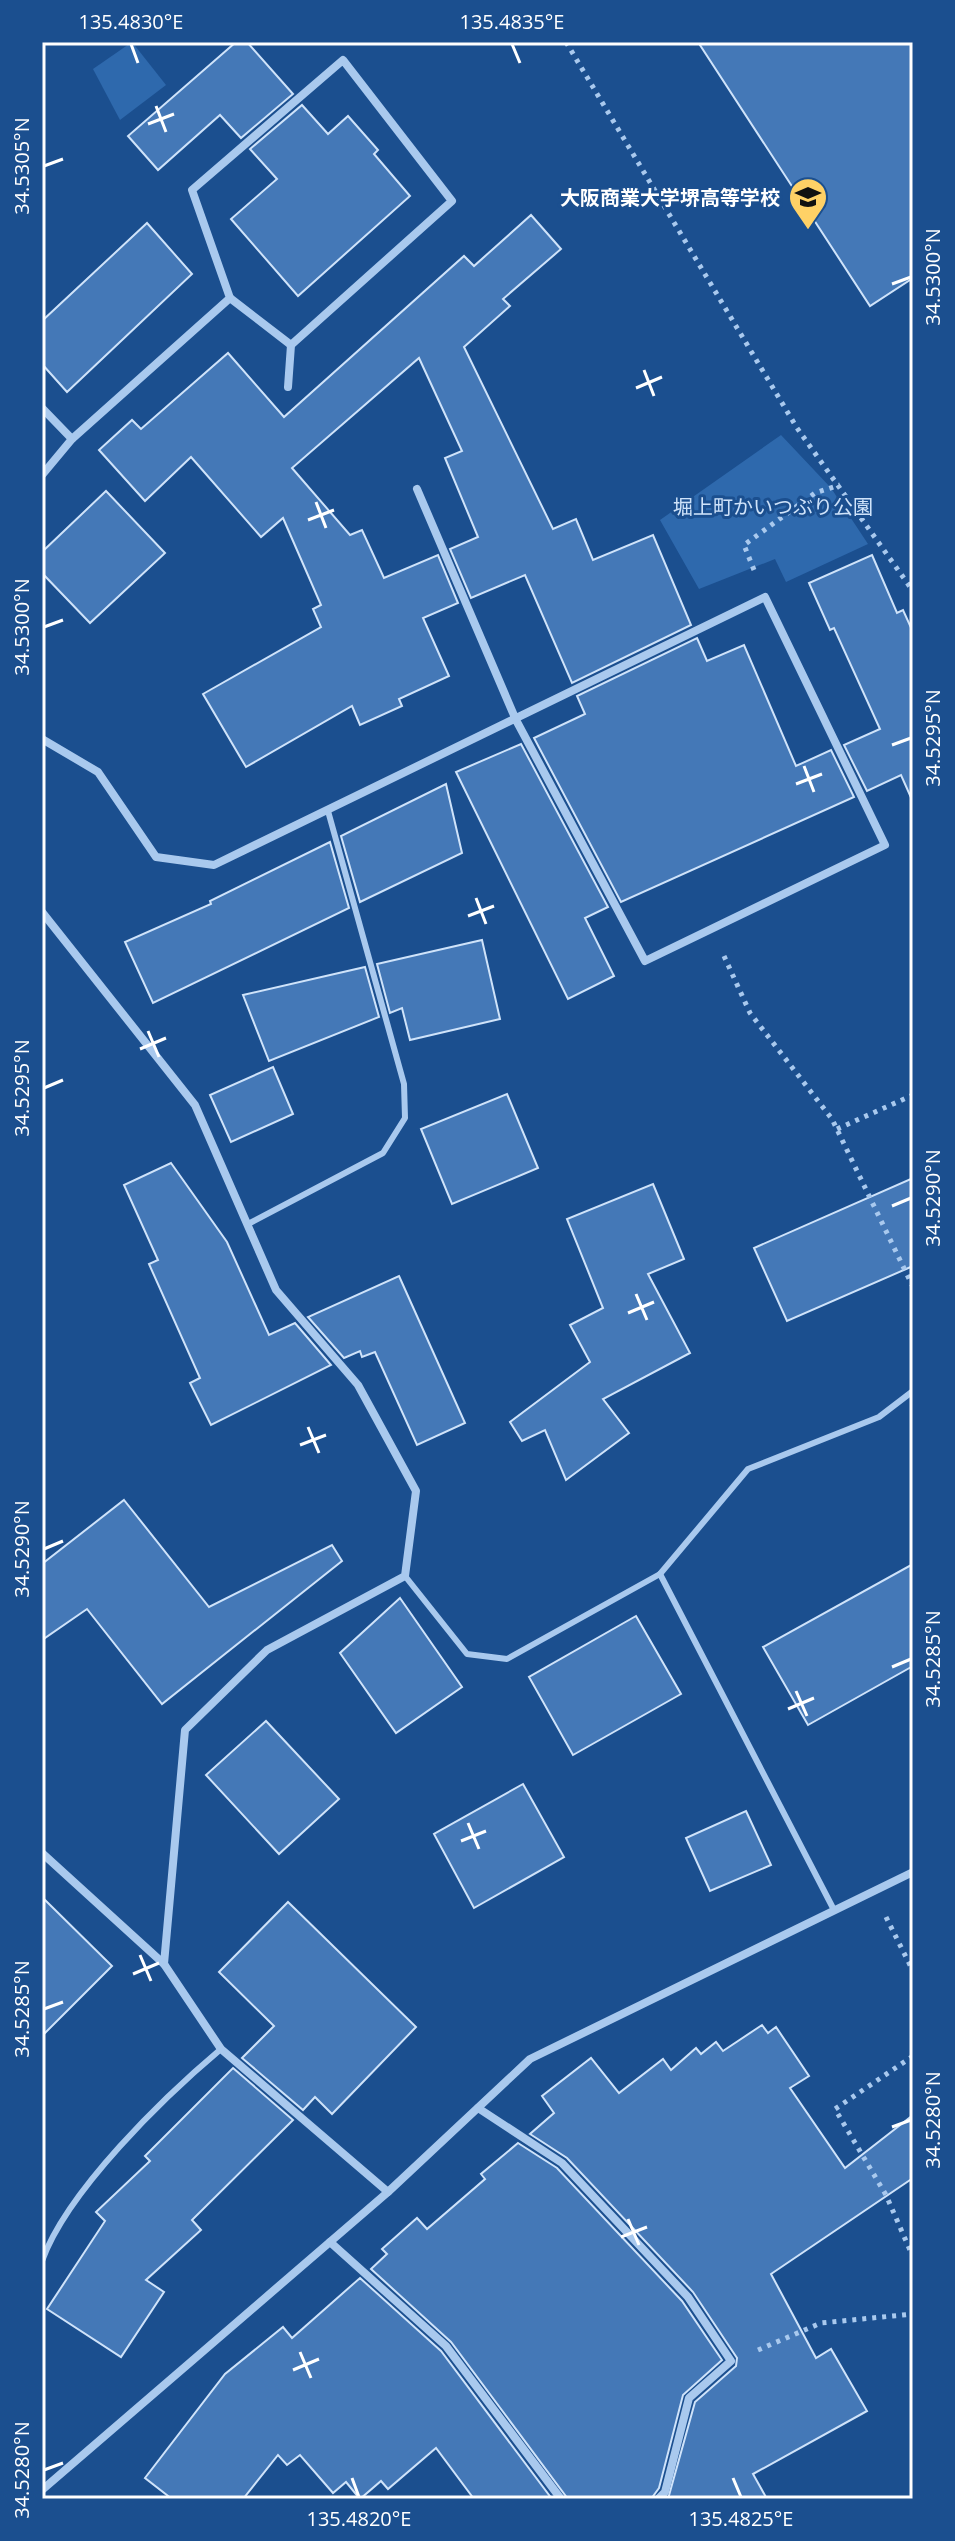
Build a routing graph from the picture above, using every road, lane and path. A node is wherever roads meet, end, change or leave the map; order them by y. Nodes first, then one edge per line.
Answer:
1 (566, 42) edge
2 (230, 298) junction
3 (291, 345) junction
4 (288, 387) dead end
5 (42, 408) edge
6 (72, 439) junction
7 (42, 475) edge
8 (840, 485) junction
9 (417, 489) dead end
10 (744, 545) dead end
11 (913, 591) edge
12 (516, 720) junction
13 (42, 739) edge
14 (328, 811) junction
15 (42, 912) edge
16 (711, 928) junction
17 (913, 1095) edge
18 (837, 1129) junction
19 (248, 1224) junction
20 (913, 1287) edge
21 (913, 1391) edge
22 (660, 1574) junction
23 (405, 1576) junction
24 (42, 1853) edge
25 (913, 1872) edge
26 (873, 1891) junction
27 (834, 1910) junction
28 (164, 1964) junction
29 (913, 1971) edge
30 (221, 2049) junction
31 (913, 2056) edge
32 (478, 2108) junction
33 (388, 2192) junction
34 (330, 2242) junction
35 (913, 2257) edge
36 (42, 2261) edge
37 (913, 2314) edge
38 (731, 2361) junction
39 (42, 2490) edge
40 (561, 2499) edge
41 (658, 2499) edge

1 - 8 path
2 - 3 street
2 - 3 street
2 - 6 street
3 - 4 street
5 - 6 street
6 - 7 street
8 - 10 path
8 - 11 path
9 - 12 street
12 - 14 street
12 - 16 street
12 - 16 street
13 - 14 street
14 - 19 lane
15 - 19 street
16 - 18 path
17 - 18 path
18 - 20 path
19 - 23 street
21 - 22 lane
22 - 23 lane
22 - 27 lane
23 - 28 street
24 - 28 street
25 - 26 street
26 - 27 street
26 - 29 path
27 - 32 street
28 - 30 street
30 - 33 street
30 - 36 lane
31 - 35 path
32 - 33 street
32 - 38 street
33 - 34 street
34 - 39 street
34 - 40 street
37 - 38 path
38 - 41 street

